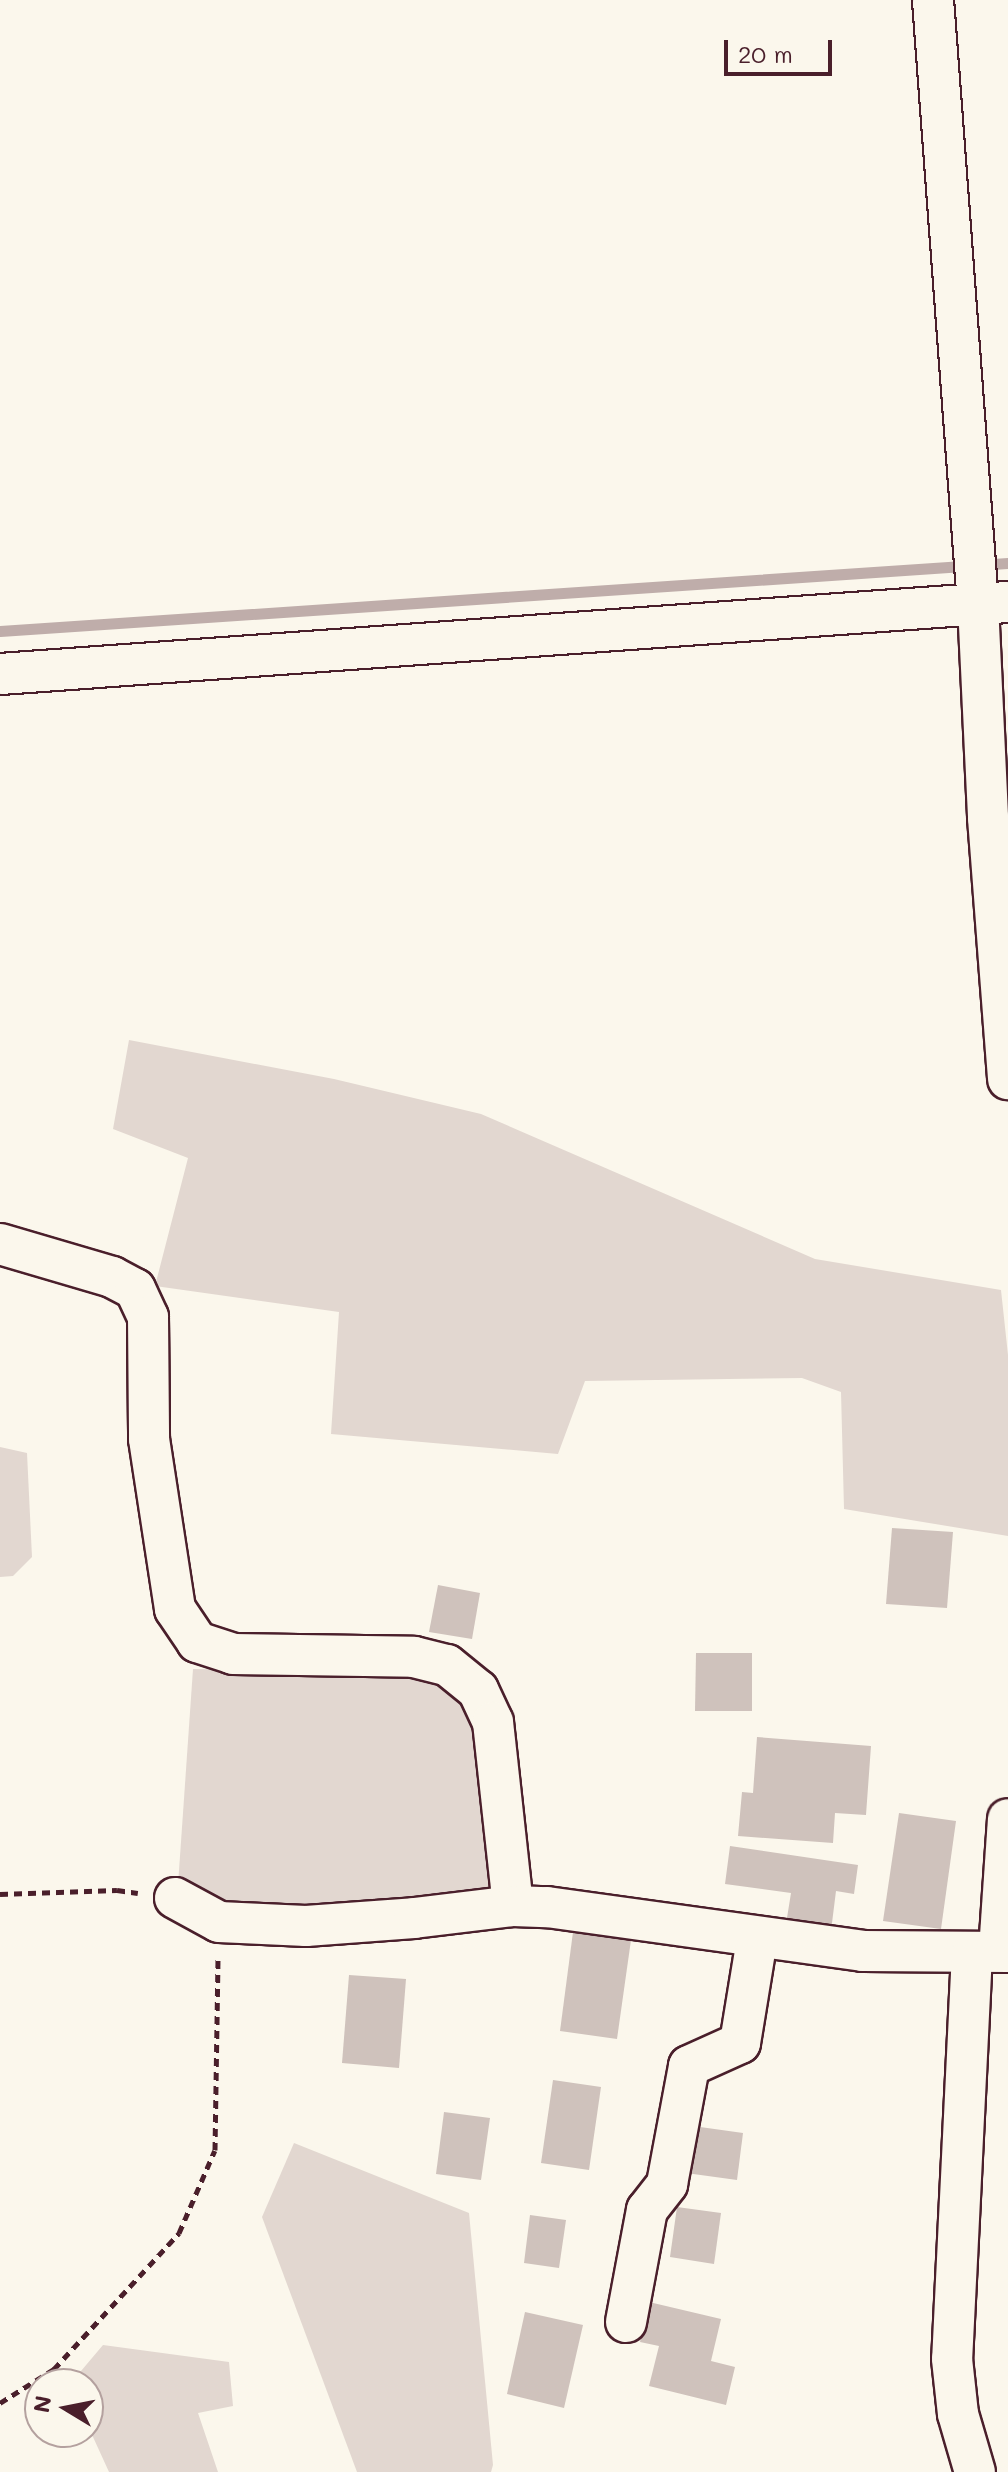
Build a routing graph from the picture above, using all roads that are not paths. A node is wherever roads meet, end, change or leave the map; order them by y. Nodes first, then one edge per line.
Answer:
1 (933, 0) edge
2 (993, 603) edge
3 (0, 674) edge
4 (1008, 1079) edge
5 (0, 1244) edge
6 (1008, 1819) edge
7 (175, 1898) road end
8 (513, 1906) junction
9 (757, 1939) junction
10 (993, 1952) edge
11 (626, 2322) dead end
12 (975, 2472) edge

1 - 2 street
2 - 3 street
2 - 4 street
5 - 8 street
6 - 10 street
7 - 8 street
8 - 9 street
9 - 10 street
9 - 11 street
10 - 12 street

